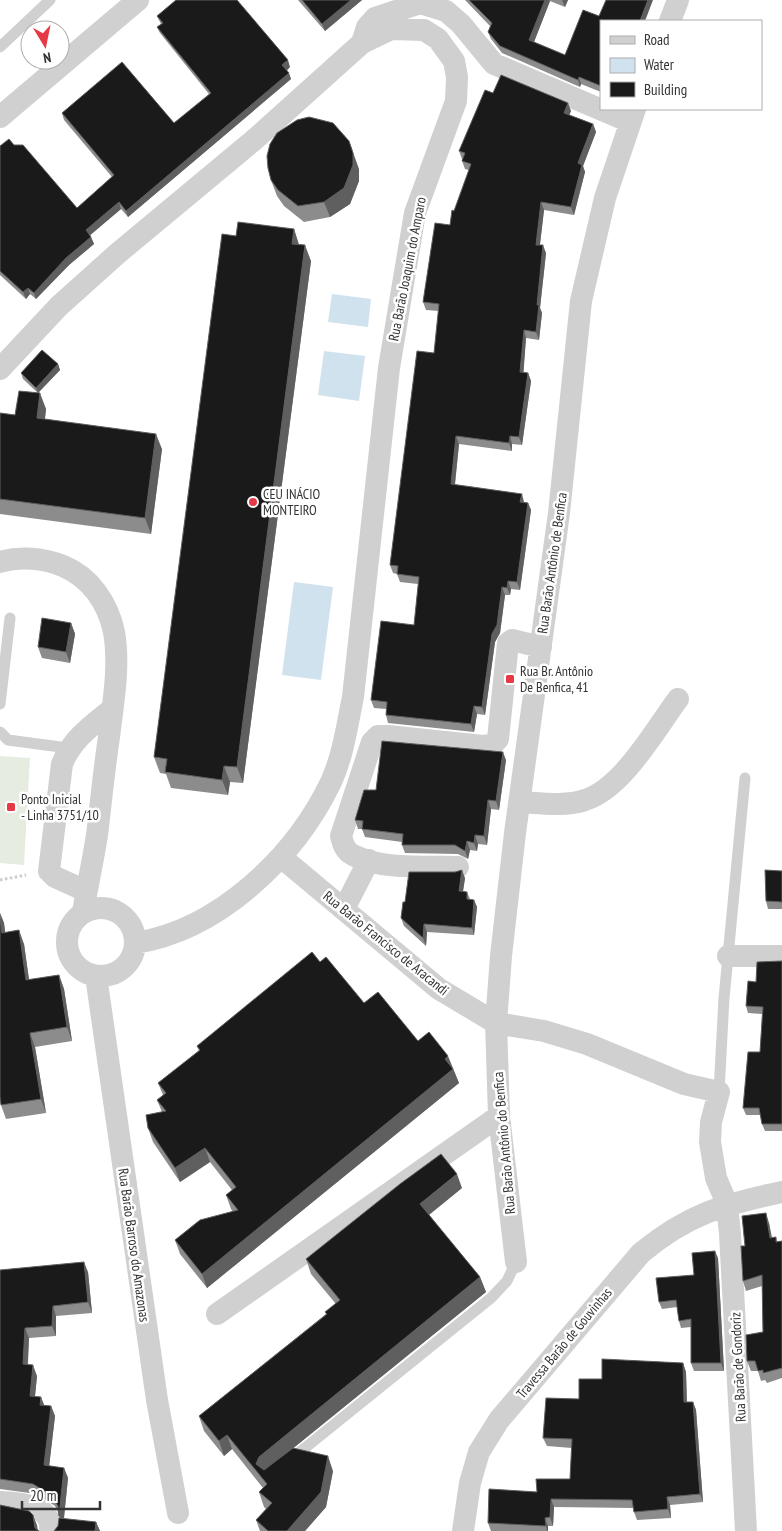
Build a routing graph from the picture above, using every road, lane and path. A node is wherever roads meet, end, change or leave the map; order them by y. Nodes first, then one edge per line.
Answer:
1 (50, 0) edge
2 (138, 0) edge
3 (678, 0) edge
4 (670, 20) edge
5 (362, 43) junction
6 (0, 47) edge
7 (600, 104) edge
8 (617, 110) edge
9 (633, 116) edge
10 (0, 117) edge
11 (0, 369) edge
12 (0, 562) edge
13 (10, 618) dead end
14 (541, 648) junction
15 (678, 699) dead end
16 (0, 704) edge
17 (112, 710) junction
18 (0, 732) edge
19 (68, 748) junction
20 (745, 778) dead end
21 (519, 802) junction
22 (281, 856) junction
23 (369, 860) junction
24 (458, 867) dead end
25 (86, 891) junction
26 (344, 909) junction
27 (84, 913) junction
28 (135, 943) junction
29 (728, 956) junction
30 (782, 956) edge
31 (96, 976) junction
32 (496, 1023) junction
33 (719, 1092) junction
34 (499, 1116) junction
35 (782, 1192) edge
36 (727, 1204) junction
37 (516, 1262) joint
38 (217, 1314) dead end
39 (277, 1470) edge
40 (0, 1502) edge
41 (178, 1513) dead end
42 (50, 1531) edge
43 (463, 1531) edge
44 (746, 1531) edge

1 - 6 lane
2 - 10 street
3 - 4 street
5 - 7 street
5 - 11 street, Rua Barão Joaquim do Amparo
5 - 22 street, Rua Barão Joaquim do Amparo
8 - 9 street
9 - 14 street, Rua Barão Antônio de Benfica
12 - 17 street
13 - 16 lane
14 - 21 street, Rua Barão Antônio de Benfica
14 - 23 street
15 - 21 street
17 - 19 street
17 - 25 street
18 - 19 lane
19 - 25 street
20 - 29 lane
21 - 32 street, Rua Barão Antônio de Benfica
22 - 26 street, Rua Barão Francisco de Aracandi
22 - 28 street, Rua Barão Joaquim do Amparo
23 - 24 street
23 - 26 street
25 - 27 street
26 - 32 street, Rua Barão Francisco de Aracandi
27 - 28 street
27 - 31 street
28 - 31 street
29 - 30 street
29 - 33 lane
31 - 41 street, Rua Barão Barroso do Amazonas
32 - 33 street
32 - 34 street, Rua Barão Antônio do Benfica
33 - 36 street, Rua Barão de Gondoriz
34 - 37 street, Rua Barão Antônio do Benfica
34 - 38 street
35 - 36 street, Travessa Barão de Gouvinhas
36 - 43 street, Travessa Barão de Gouvinhas
36 - 44 street, Rua Barão de Gondoriz
37 - 39 lane
40 - 42 street

